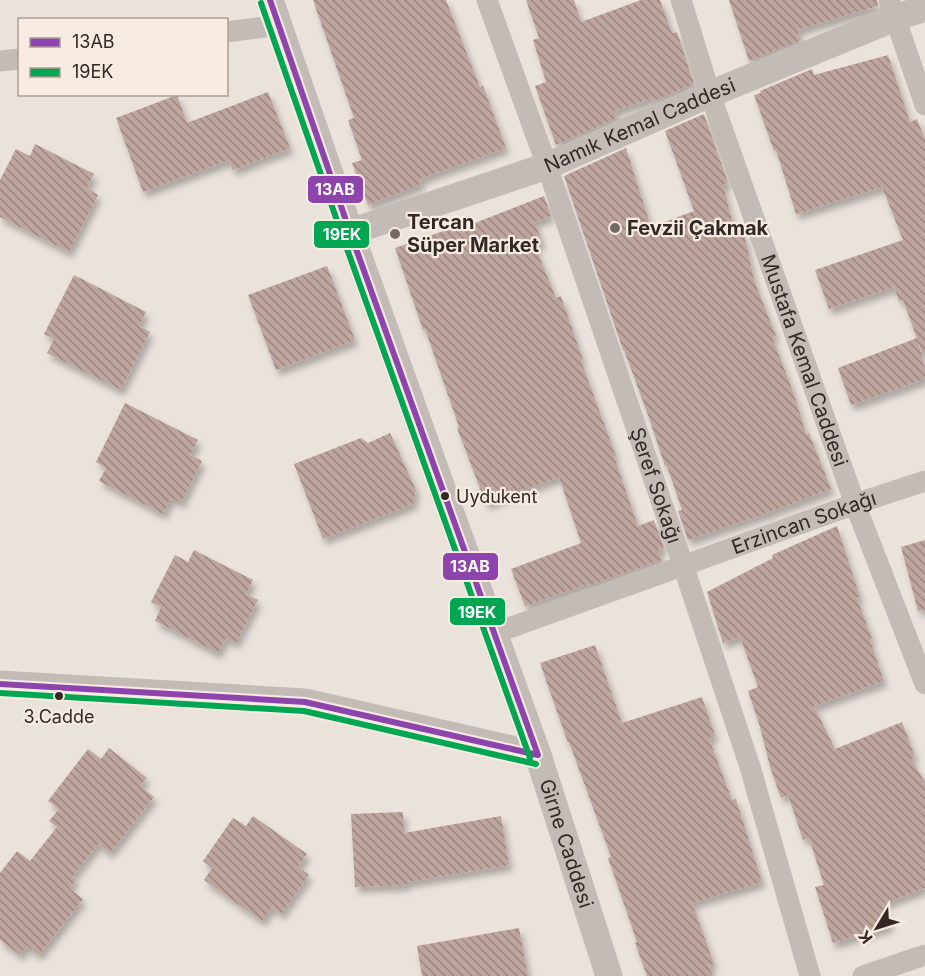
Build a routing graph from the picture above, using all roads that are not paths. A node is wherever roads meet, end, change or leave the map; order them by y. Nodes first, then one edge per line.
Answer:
1 (270, 0) edge
2 (487, 0) edge
3 (681, 0) edge
4 (892, 9) edge
5 (925, 9) edge
6 (279, 25) junction
7 (228, 32) edge
8 (18, 59) edge
9 (0, 61) edge
10 (710, 94) junction
11 (925, 105) edge
12 (547, 166) junction
13 (351, 232) junction
14 (925, 481) edge
15 (855, 504) junction
16 (684, 565) junction
17 (495, 633) junction
18 (0, 684) edge
19 (925, 684) edge
20 (538, 755) junction
21 (925, 955) edge
22 (609, 976) edge
23 (810, 976) edge
24 (863, 976) edge

1 - 6 street, Girne Caddesi
2 - 12 street, Şeref Sokağı
3 - 10 street, Mustafa Kemal Caddesi
4 - 5 street, Namık Kemal Caddesi
4 - 10 street, Namık Kemal Caddesi
4 - 11 street
6 - 7 street
6 - 13 street, Girne Caddesi
8 - 9 street
10 - 12 street, Namık Kemal Caddesi
10 - 15 street, Mustafa Kemal Caddesi
12 - 13 street, Namık Kemal Caddesi
12 - 16 street, Şeref Sokağı
13 - 17 street, Girne Caddesi
14 - 15 street, Erzincan Sokağı
15 - 16 street, Erzincan Sokağı
15 - 19 street, Mustafa Kemal Caddesi
16 - 17 street, Erzincan Sokağı
16 - 23 street, Şeref Sokağı
17 - 20 street, Girne Caddesi
18 - 20 street
20 - 22 street, Girne Caddesi
21 - 24 street

